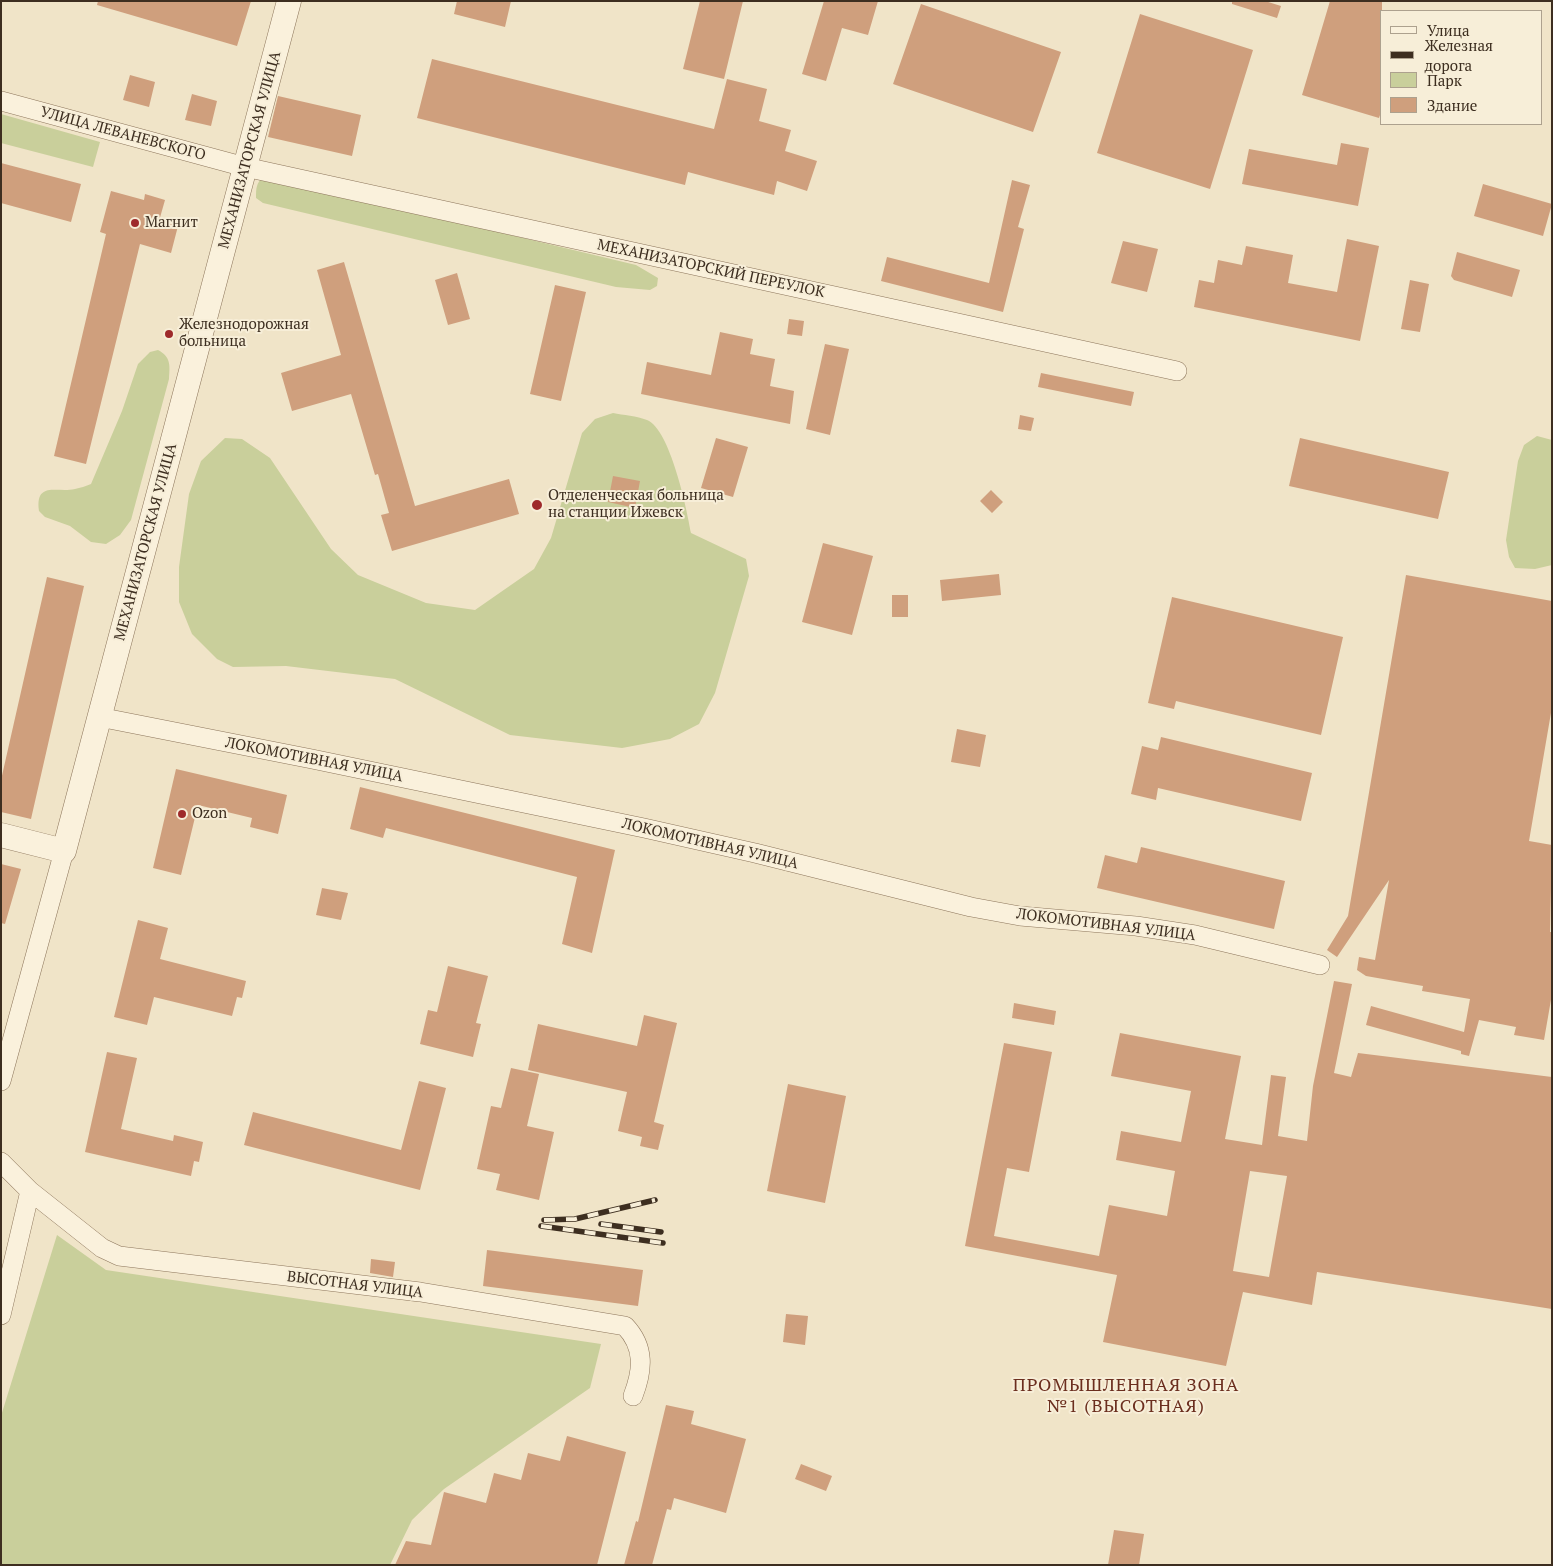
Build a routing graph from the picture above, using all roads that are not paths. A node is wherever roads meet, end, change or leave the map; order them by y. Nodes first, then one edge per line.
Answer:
1 (289, 1) edge
2 (1, 101) edge
3 (245, 167) junction
4 (1177, 371) dead end
5 (99, 717) junction
6 (1, 835) edge
7 (64, 851) junction
8 (1320, 965) dead end
9 (1, 1081) edge
10 (1, 1162) edge
11 (30, 1191) junction
12 (1, 1315) edge
13 (633, 1396) dead end

1 - 3 street, МЕХАНИЗАТОРСКАЯ УЛИЦА
2 - 3 street, УЛИЦА ЛЕВАНЕВСКОГО
3 - 4 street, МЕХАНИЗАТОРСКИЙ ПЕРЕУЛОК
3 - 5 street, МЕХАНИЗАТОРСКАЯ УЛИЦА
5 - 7 street, МЕХАНИЗАТОРСКАЯ УЛИЦА
5 - 8 street, ЛОКОМОТИВНАЯ УЛИЦА
6 - 7 street
7 - 9 street, МЕХАНИЗАТОРСКАЯ УЛИЦА
10 - 11 street, ВЫСОТНАЯ УЛИЦА
11 - 12 street
11 - 13 street, ВЫСОТНАЯ УЛИЦА

